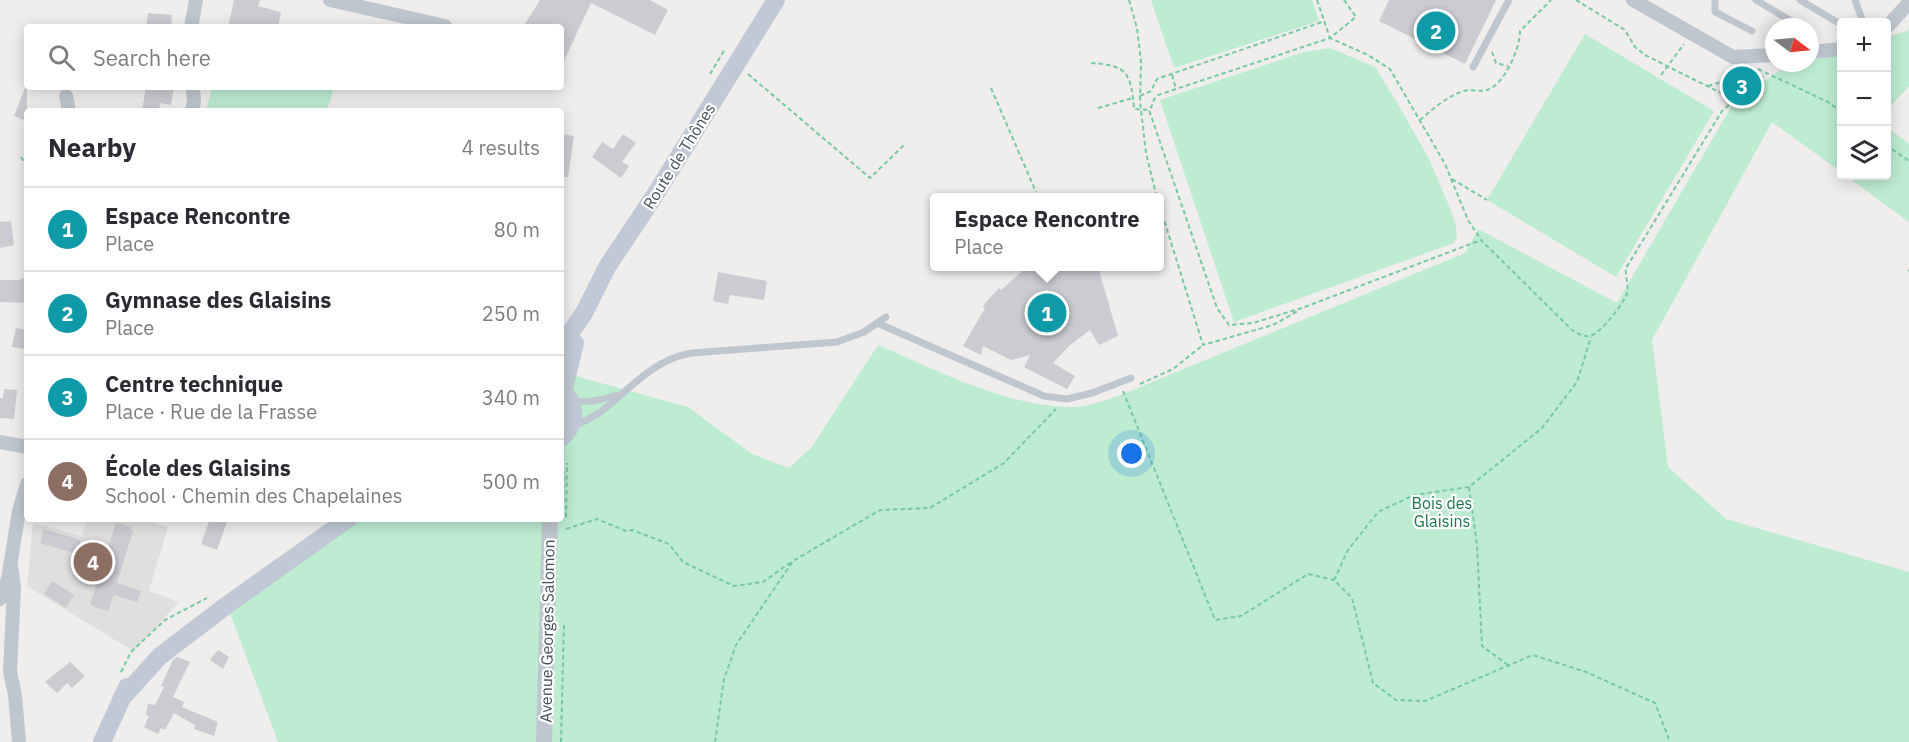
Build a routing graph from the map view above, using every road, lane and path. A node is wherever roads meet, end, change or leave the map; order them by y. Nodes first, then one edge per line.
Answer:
1 (196, 0) edge
2 (330, 0) edge
3 (776, 0) edge
4 (1129, 0) edge
5 (1317, 0) edge
6 (1344, 0) edge
7 (1509, 0) edge
8 (1551, 0) edge
9 (1576, 0) edge
10 (1633, 0) edge
11 (1716, 0) edge
12 (1756, 0) edge
13 (1800, 0) edge
14 (1855, 0) edge
15 (1906, 5) dead end
16 (1786, 18) edge
17 (1862, 18) edge
18 (1325, 21) junction
19 (1837, 23) edge
20 (1891, 23) edge
21 (192, 24) edge
22 (436, 24) edge
23 (1752, 31) dead end
24 (1692, 35) junction
25 (1330, 38) junction
26 (1488, 40) junction
27 (1837, 49) edge
28 (1819, 51) edge
29 (1765, 55) edge
30 (1091, 63) dead end
31 (736, 64) junction
32 (1508, 66) junction
33 (1473, 67) dead end
34 (1667, 67) junction
35 (1766, 74) junction
36 (1172, 75) junction
37 (1661, 75) dead end
38 (1706, 87) junction
39 (991, 88) dead end
40 (1176, 89) junction
41 (193, 90) edge
42 (66, 96) dead end
43 (1140, 96) junction
44 (1134, 98) junction
45 (1734, 100) junction
46 (68, 108) edge
47 (193, 108) edge
48 (1098, 108) dead end
49 (1837, 108) edge
50 (1141, 110) junction
51 (1149, 110) junction
52 (1420, 120) junction
53 (904, 145) dead end
54 (1891, 148) edge
55 (21, 157) dead end
56 (1909, 161) edge
57 (24, 162) edge
58 (1452, 178) junction
59 (1036, 192) dead end
60 (1156, 193) edge
61 (1487, 200) dead end
62 (1164, 220) edge
63 (1481, 240) junction
64 (1302, 308) junction
65 (584, 313) junction
66 (886, 317) dead end
67 (877, 323) junction
68 (1591, 337) junction
69 (1203, 345) junction
70 (564, 346) edge
71 (1131, 378) dead end
72 (1120, 382) junction
73 (1135, 387) dead end
74 (622, 393) junction
75 (565, 394) edge
76 (1067, 399) junction
77 (565, 434) edge
78 (0, 442) edge
79 (24, 446) edge
80 (1469, 487) junction
81 (24, 494) edge
82 (344, 522) edge
83 (550, 522) edge
84 (566, 529) dead end
85 (793, 561) junction
86 (11, 564) junction
87 (1334, 580) junction
88 (0, 599) edge
89 (0, 652) edge
90 (1508, 665) junction
91 (10, 672) junction
92 (20, 742) edge
93 (102, 742) edge
94 (544, 742) edge
95 (715, 742) edge
96 (1670, 742) edge

1 - 21 street
2 - 22 street
3 - 31 main road, Route de Thônes
4 - 43 path
5 - 18 path
6 - 25 path
7 - 26 lane
8 - 32 path
9 - 34 path
10 - 24 street
11 - 23 lane
12 - 16 lane
13 - 19 lane
14 - 17 lane
15 - 20 street
18 - 25 path
18 - 36 path
24 - 29 street
24 - 34 path
25 - 40 path
25 - 52 path
26 - 32 path
26 - 33 lane
27 - 28 street
30 - 44 path
31 - 53 path
31 - 65 main road, Route de Thônes
32 - 52 path
34 - 37 path
34 - 38 path
35 - 38 path
35 - 45 path
35 - 49 path
36 - 40 path
36 - 43 path
38 - 45 path
39 - 59 path
40 - 51 path
41 - 47 street
42 - 46 street
43 - 50 path
44 - 48 path
44 - 50 path
45 - 68 path
50 - 51 path
50 - 60 path
51 - 64 path
52 - 58 path
54 - 56 path
55 - 57 path
58 - 61 path
58 - 63 path
62 - 69 path
63 - 64 path
63 - 68 path
64 - 69 path
65 - 70 main road, Route de Thônes
65 - 75 main road, Route de Thônes
66 - 67 lane
67 - 74 lane
67 - 76 lane
68 - 80 path
69 - 73 path
71 - 72 lane
72 - 76 lane
72 - 87 path
74 - 75 lane
74 - 77 lane
75 - 77 main road, Route de Thônes
76 - 85 path
78 - 79 street
80 - 87 path
80 - 90 path
81 - 86 street
82 - 93 main road
83 - 94 street, Avenue Georges Salomon
84 - 85 path
85 - 95 path
86 - 88 street
86 - 91 street
87 - 90 path
89 - 91 street
90 - 96 path
91 - 92 street

